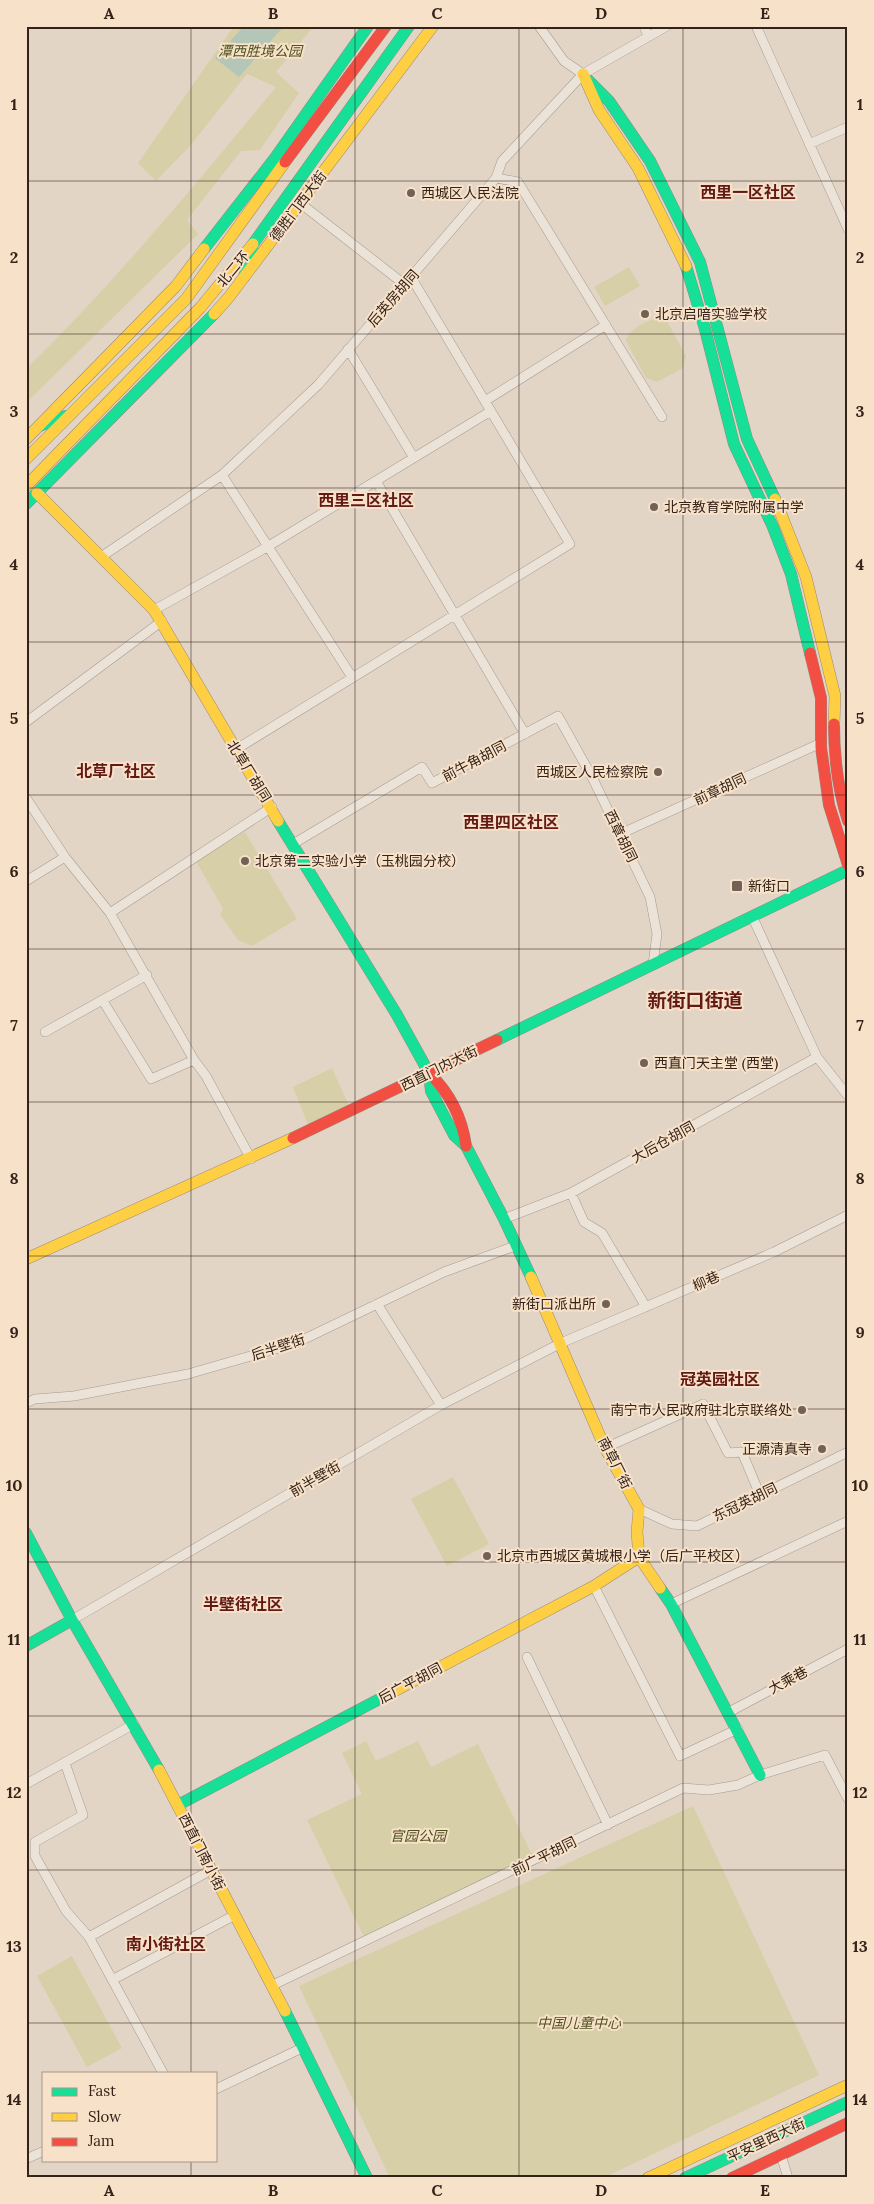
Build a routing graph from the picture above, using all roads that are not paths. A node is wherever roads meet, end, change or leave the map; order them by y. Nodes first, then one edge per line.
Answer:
1 (368, 26) edge
2 (386, 26) edge
3 (409, 26) edge
4 (433, 26) edge
5 (539, 26) edge
6 (644, 26) edge
7 (667, 26) edge
8 (756, 26) edge
9 (648, 36) junction
10 (582, 74) junction
11 (848, 127) edge
12 (809, 144) junction
13 (496, 178) junction
14 (300, 204) junction
15 (848, 228) edge
16 (222, 229) junction
17 (256, 242) junction
18 (210, 263) junction
19 (244, 277) junction
20 (411, 277) junction
21 (404, 284) junction
22 (606, 325) junction
23 (348, 349) junction
24 (485, 401) junction
25 (491, 411) junction
26 (72, 414) junction
27 (662, 418) dead end
28 (39, 426) junction
29 (26, 439) edge
30 (414, 458) junction
31 (26, 459) edge
32 (222, 476) junction
33 (376, 481) junction
34 (26, 486) edge
35 (37, 494) junction
36 (26, 504) edge
37 (267, 547) junction
38 (102, 557) junction
39 (154, 610) junction
40 (456, 614) junction
41 (162, 621) junction
42 (352, 676) junction
43 (558, 716) joint
44 (26, 722) edge
45 (526, 734) junction
46 (821, 743) junction
47 (235, 750) junction
48 (26, 798) edge
49 (272, 807) junction
50 (848, 821) edge
51 (620, 834) junction
52 (293, 844) junction
53 (65, 857) junction
54 (848, 865) edge
55 (848, 870) edge
56 (26, 881) edge
57 (110, 913) junction
58 (752, 916) junction
59 (653, 964) junction
60 (147, 975) junction
61 (103, 1001) junction
62 (45, 1032) dead end
63 (817, 1057) junction
64 (194, 1060) junction
65 (429, 1073) junction
66 (848, 1096) edge
67 (252, 1158) junction
68 (571, 1193) junction
69 (848, 1215) edge
70 (504, 1219) junction
71 (515, 1246) junction
72 (26, 1259) edge
73 (377, 1304) junction
74 (646, 1307) junction
75 (561, 1343) junction
76 (26, 1403) edge
77 (441, 1405) junction
78 (605, 1448) junction
79 (848, 1452) edge
80 (760, 1495) junction
81 (639, 1509) junction
82 (848, 1521) edge
83 (26, 1533) edge
84 (639, 1557) junction
85 (594, 1586) junction
86 (671, 1604) junction
87 (72, 1620) junction
88 (26, 1646) edge
89 (848, 1648) edge
90 (526, 1657) dead end
91 (729, 1712) junction
92 (134, 1724) junction
93 (738, 1729) junction
94 (65, 1763) junction
95 (760, 1775) junction
96 (26, 1784) edge
97 (848, 1799) edge
98 (178, 1805) junction
99 (608, 1825) junction
100 (211, 1870) junction
101 (236, 1915) junction
102 (89, 1937) junction
103 (112, 1980) junction
104 (271, 1986) junction
105 (304, 2047) junction
106 (162, 2072) edge
107 (848, 2084) edge
108 (218, 2087) edge
109 (848, 2102) edge
110 (848, 2123) edge
111 (42, 2151) edge
112 (781, 2155) junction
113 (26, 2159) edge
114 (367, 2178) edge
115 (648, 2178) edge
116 (685, 2178) edge
117 (732, 2178) edge
118 (788, 2178) edge

1 - 16 main road
2 - 18 main road, 北二环
3 - 17 main road, 北二环
4 - 14 main road, 德胜门西大街
5 - 10 street
6 - 9 street
7 - 9 street, 后英房胡同
8 - 12 street
9 - 10 street, 后英房胡同
10 - 13 street, 后英房胡同
10 - 46 main road
10 - 50 main road
11 - 12 street
12 - 15 street
13 - 20 street, 后英房胡同
13 - 22 street
14 - 19 main road, 德胜门西大街
14 - 21 street
16 - 18 main road
16 - 28 main road
17 - 19 main road
17 - 34 main road, 北二环
18 - 26 main road, 北二环
19 - 35 main road, 德胜门西大街
20 - 21 street, 后英房胡同
20 - 24 street
21 - 23 street, 后英房胡同
22 - 24 street
22 - 27 street
23 - 30 street
23 - 32 street, 后英房胡同
24 - 25 street
25 - 30 street
25 - 40 street
26 - 28 main road
26 - 31 main road, 北二环
28 - 29 main road
30 - 33 street
32 - 37 street
32 - 38 street, 后英房胡同
33 - 37 street
33 - 40 street
35 - 36 main road, 德胜门西大街
35 - 38 main road, 北草厂胡同
37 - 39 street
37 - 42 street
38 - 39 main road, 北草厂胡同
39 - 41 main road, 北草厂胡同
40 - 42 street
40 - 45 street
41 - 44 street
41 - 47 main road, 北草厂胡同
42 - 47 street
43 - 45 street, 前牛角胡同
43 - 51 street, 西章胡同
45 - 52 street, 前牛角胡同
46 - 51 street, 前章胡同
46 - 54 main road
47 - 49 main road, 北草厂胡同
48 - 53 street
49 - 52 main road, 北草厂胡同
49 - 57 street
51 - 59 street, 西章胡同
52 - 65 main road, 北草厂胡同
53 - 56 street
53 - 57 street
55 - 58 main road, 西直门内大街
57 - 60 street
58 - 59 main road, 西直门内大街
58 - 63 street
59 - 65 main road, 西直门内大街
60 - 61 street
60 - 64 street
61 - 62 street
61 - 64 street
63 - 66 street
63 - 68 street, 大后仓胡同
64 - 67 street
65 - 67 main road, 西直门内大街
65 - 70 main road, 南草厂街
67 - 72 main road, 西直门内大街
68 - 70 street, 大后仓胡同
68 - 74 street
69 - 74 street, 柳巷
70 - 71 main road, 南草厂街
71 - 73 street, 后半壁街
71 - 75 main road, 南草厂街
73 - 76 street, 后半壁街
73 - 77 street
74 - 75 street, 柳巷
75 - 77 street, 前半壁街
75 - 78 main road, 南草厂街
77 - 87 street, 前半壁街
78 - 80 street
78 - 81 main road, 南草厂街
79 - 80 street, 东冠英胡同
80 - 81 street, 东冠英胡同
81 - 84 main road
82 - 86 street
83 - 87 main road, 西直门南小街
84 - 85 main road, 后广平胡同
84 - 86 main road
85 - 93 street
85 - 98 main road, 后广平胡同
86 - 91 main road
87 - 88 main road
87 - 92 main road, 西直门南小街
89 - 91 street, 大乘巷
90 - 99 street
91 - 93 main road
92 - 94 street
92 - 98 main road, 西直门南小街
93 - 95 main road
94 - 96 street
94 - 102 street
95 - 97 street, 前广平胡同
95 - 99 street, 前广平胡同
98 - 100 main road, 西直门南小街
99 - 104 street, 前广平胡同
100 - 101 main road, 西直门南小街
100 - 102 street
101 - 103 street
101 - 104 main road, 西直门南小街
102 - 103 street
103 - 106 street
104 - 105 main road, 西直门南小街
105 - 108 street
105 - 114 main road, 西直门南小街
107 - 115 main road
109 - 116 main road, 平安里西大街
110 - 112 main road, 平安里西大街
111 - 113 street
112 - 117 main road, 平安里西大街
112 - 118 street

